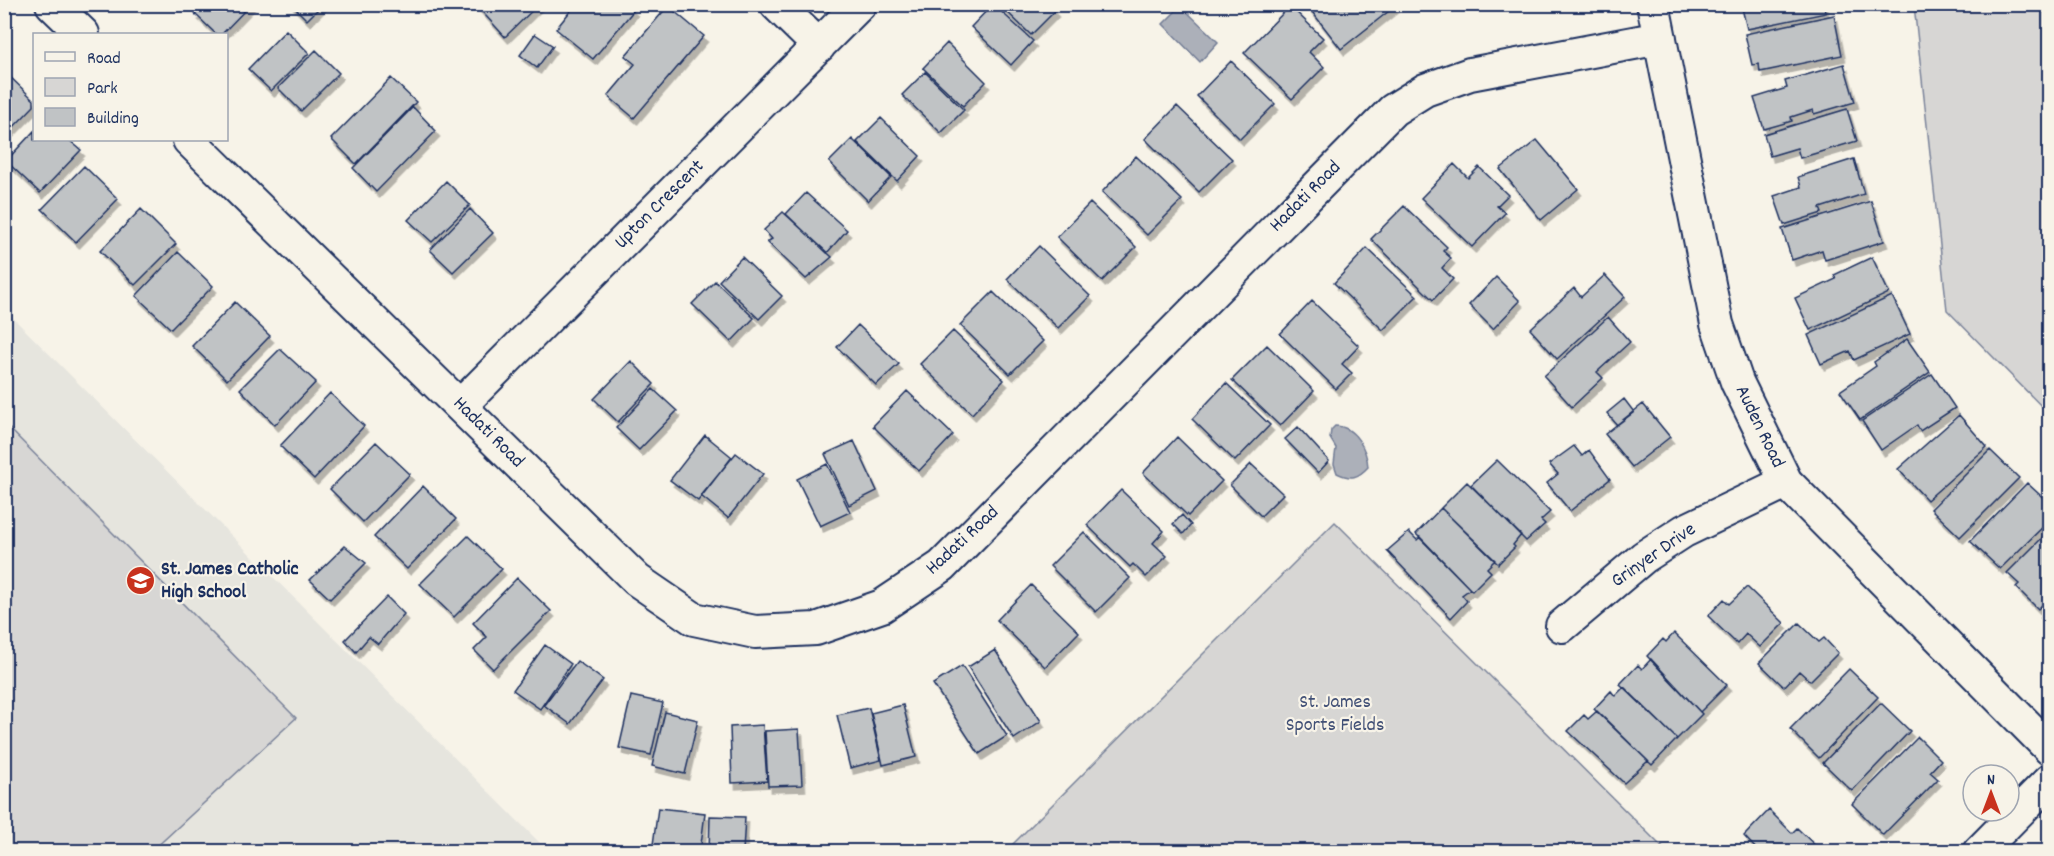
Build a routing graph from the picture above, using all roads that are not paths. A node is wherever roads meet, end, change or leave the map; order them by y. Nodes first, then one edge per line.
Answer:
1 (52, 4) edge
2 (776, 4) edge
3 (860, 4) edge
4 (1653, 4) edge
5 (82, 33) edge
6 (1660, 38) junction
7 (819, 46) junction
8 (190, 141) edge
9 (460, 406) junction
10 (1786, 482) junction
11 (1562, 626) dead end
12 (2049, 749) edge
13 (2049, 780) edge
14 (1979, 852) edge

1 - 5 street
2 - 7 street
3 - 7 street, Upton Crescent
4 - 6 street, Auden Road
6 - 9 street, Hadati Road
6 - 10 street, Auden Road
7 - 9 street, Upton Crescent
8 - 9 street, Hadati Road
10 - 11 street, Grinyer Drive
10 - 12 street, Auden Road
13 - 14 street

